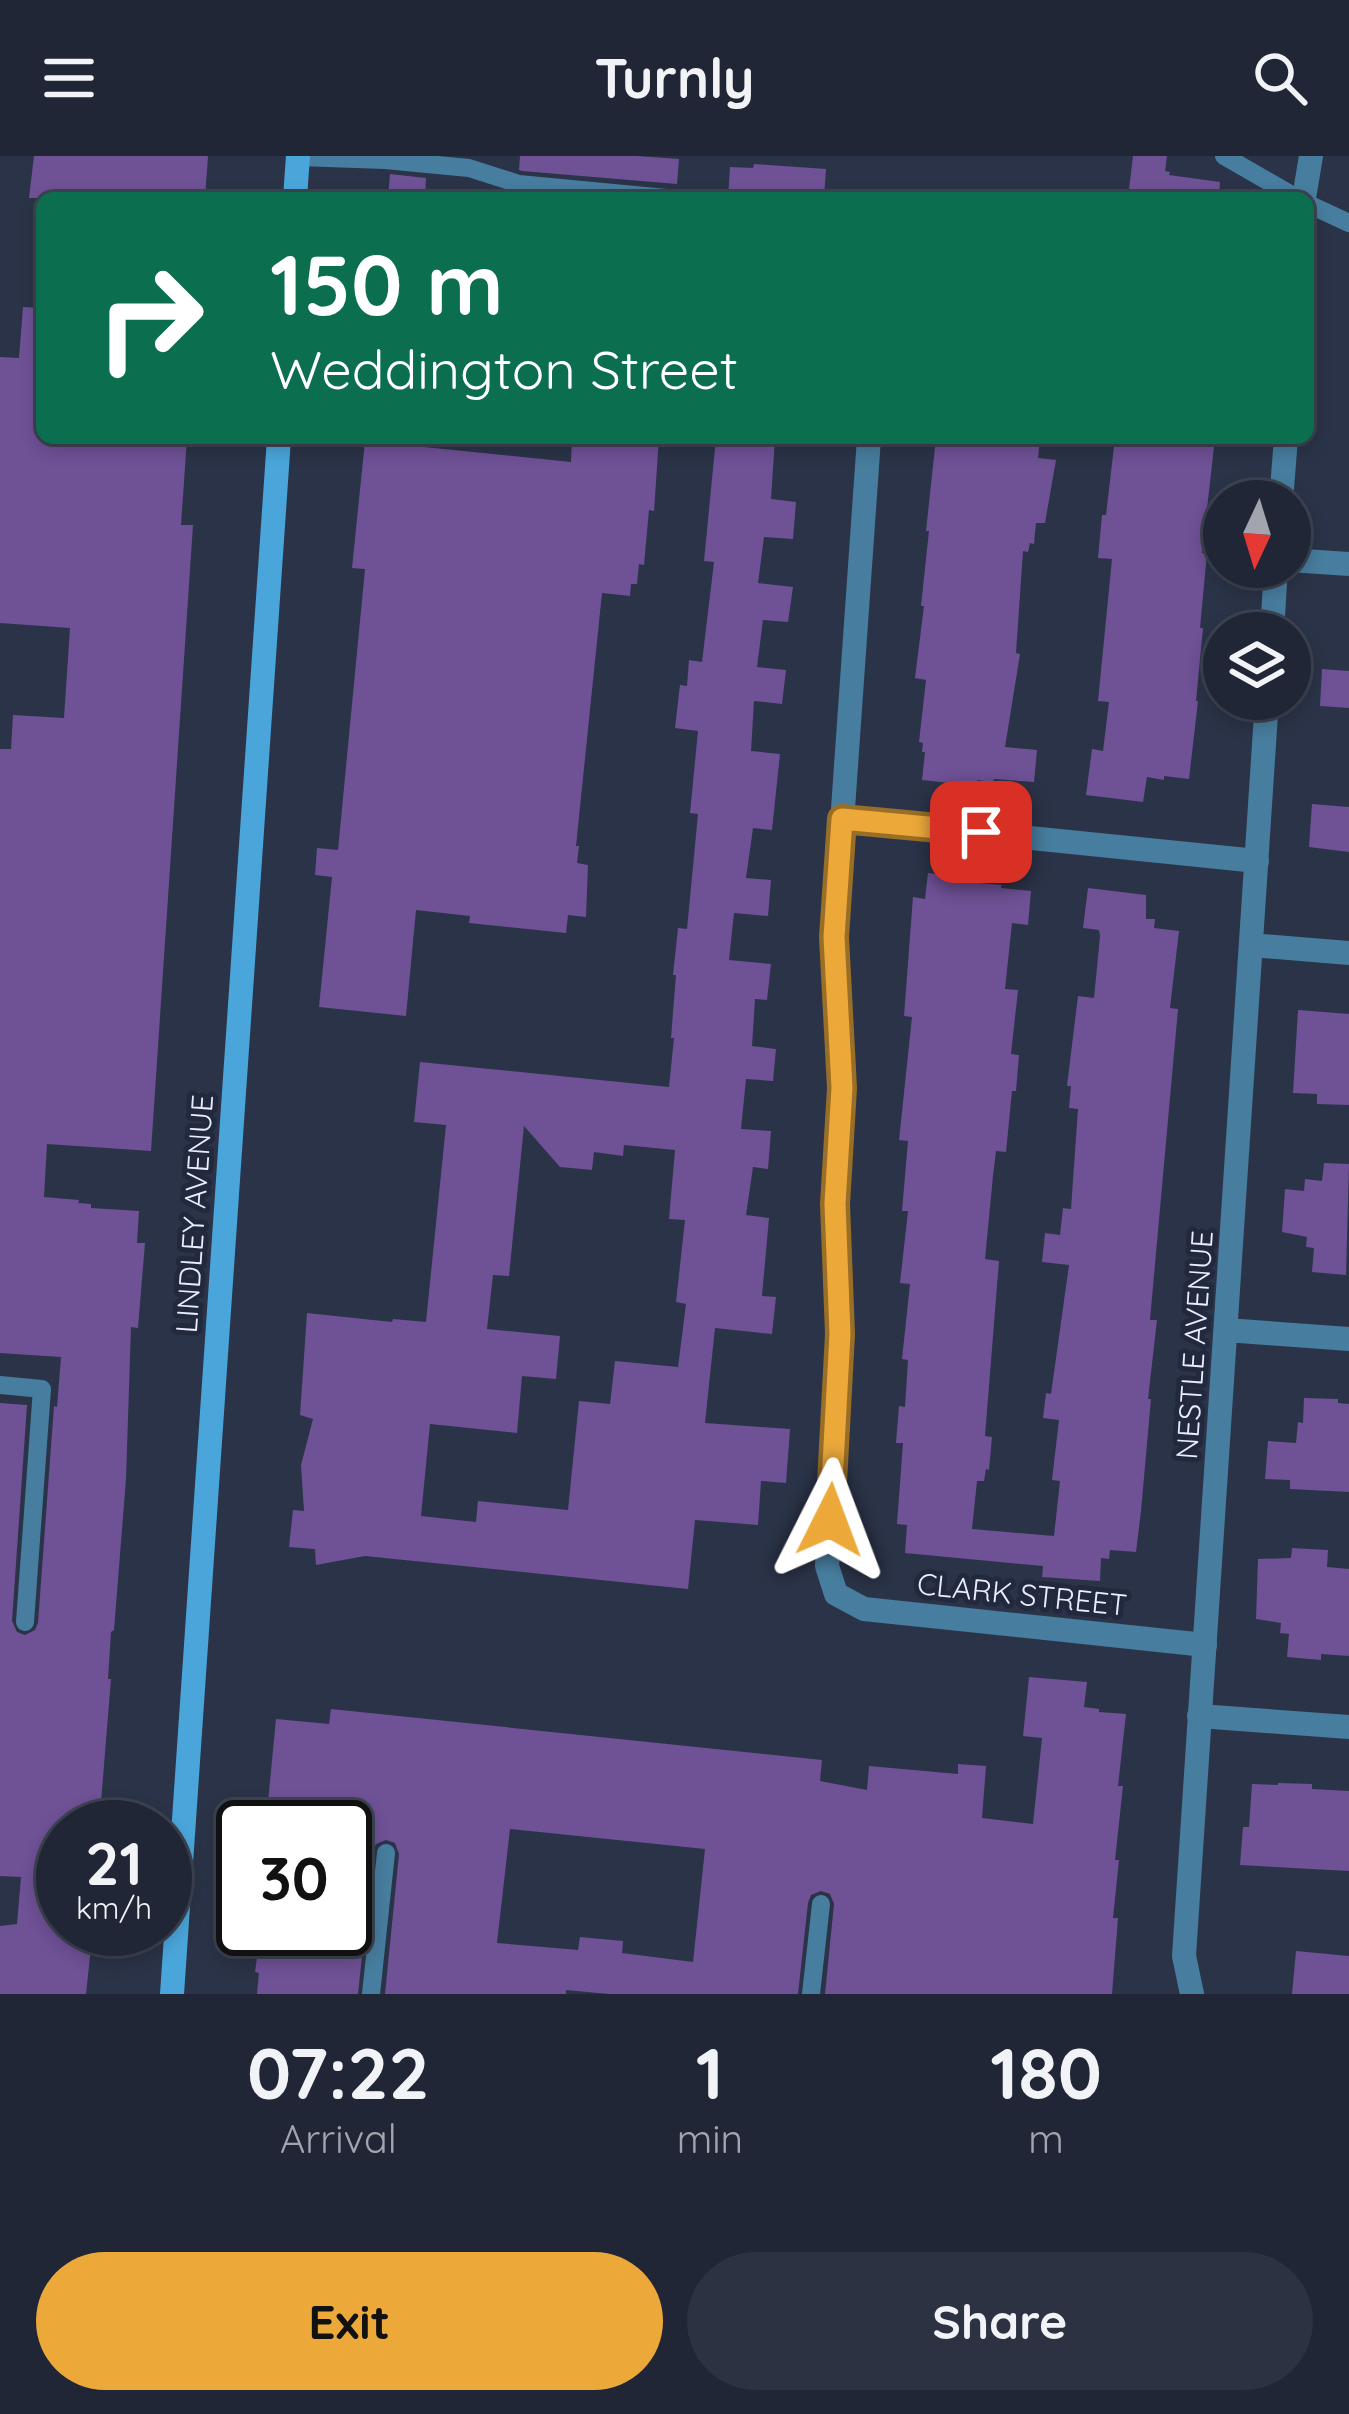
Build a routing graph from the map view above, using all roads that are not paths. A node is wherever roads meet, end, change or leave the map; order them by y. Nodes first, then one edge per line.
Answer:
1 (298, 156) edge
2 (1224, 156) edge
3 (1311, 156) edge
4 (296, 192) edge
5 (604, 192) edge
6 (1289, 192) edge
7 (1304, 192) edge
8 (1314, 206) edge
9 (1349, 224) edge
10 (279, 444) edge
11 (868, 444) edge
12 (1286, 444) edge
13 (1283, 480) edge
14 (1311, 561) edge
15 (1349, 564) edge
16 (1267, 720) edge
17 (842, 819) junction
18 (1257, 861) junction
19 (1251, 945) junction
20 (1349, 953) edge
21 (1226, 1330) junction
22 (1349, 1339) edge
23 (0, 1385) edge
24 (25, 1622) dead end
25 (1205, 1645) junction
26 (1199, 1716) junction
27 (1349, 1727) edge
28 (386, 1853) dead end
29 (821, 1904) dead end
30 (172, 1994) edge
31 (370, 1994) edge
32 (811, 1994) edge
33 (1192, 1994) edge

1 - 4 main road
1 - 5 lane
2 - 6 lane
3 - 7 street
8 - 9 lane
10 - 30 main road, LINDLEY AVENUE
11 - 17 street
12 - 13 street
14 - 15 street
16 - 18 street, NESTLE AVENUE
17 - 18 street
17 - 25 street, CLARK STREET
18 - 19 street, NESTLE AVENUE
19 - 20 street
19 - 21 street, NESTLE AVENUE
21 - 22 street
21 - 25 street, NESTLE AVENUE
23 - 24 lane
25 - 26 street, NESTLE AVENUE
26 - 27 street
26 - 33 street, NESTLE AVENUE
28 - 31 lane
29 - 32 lane

